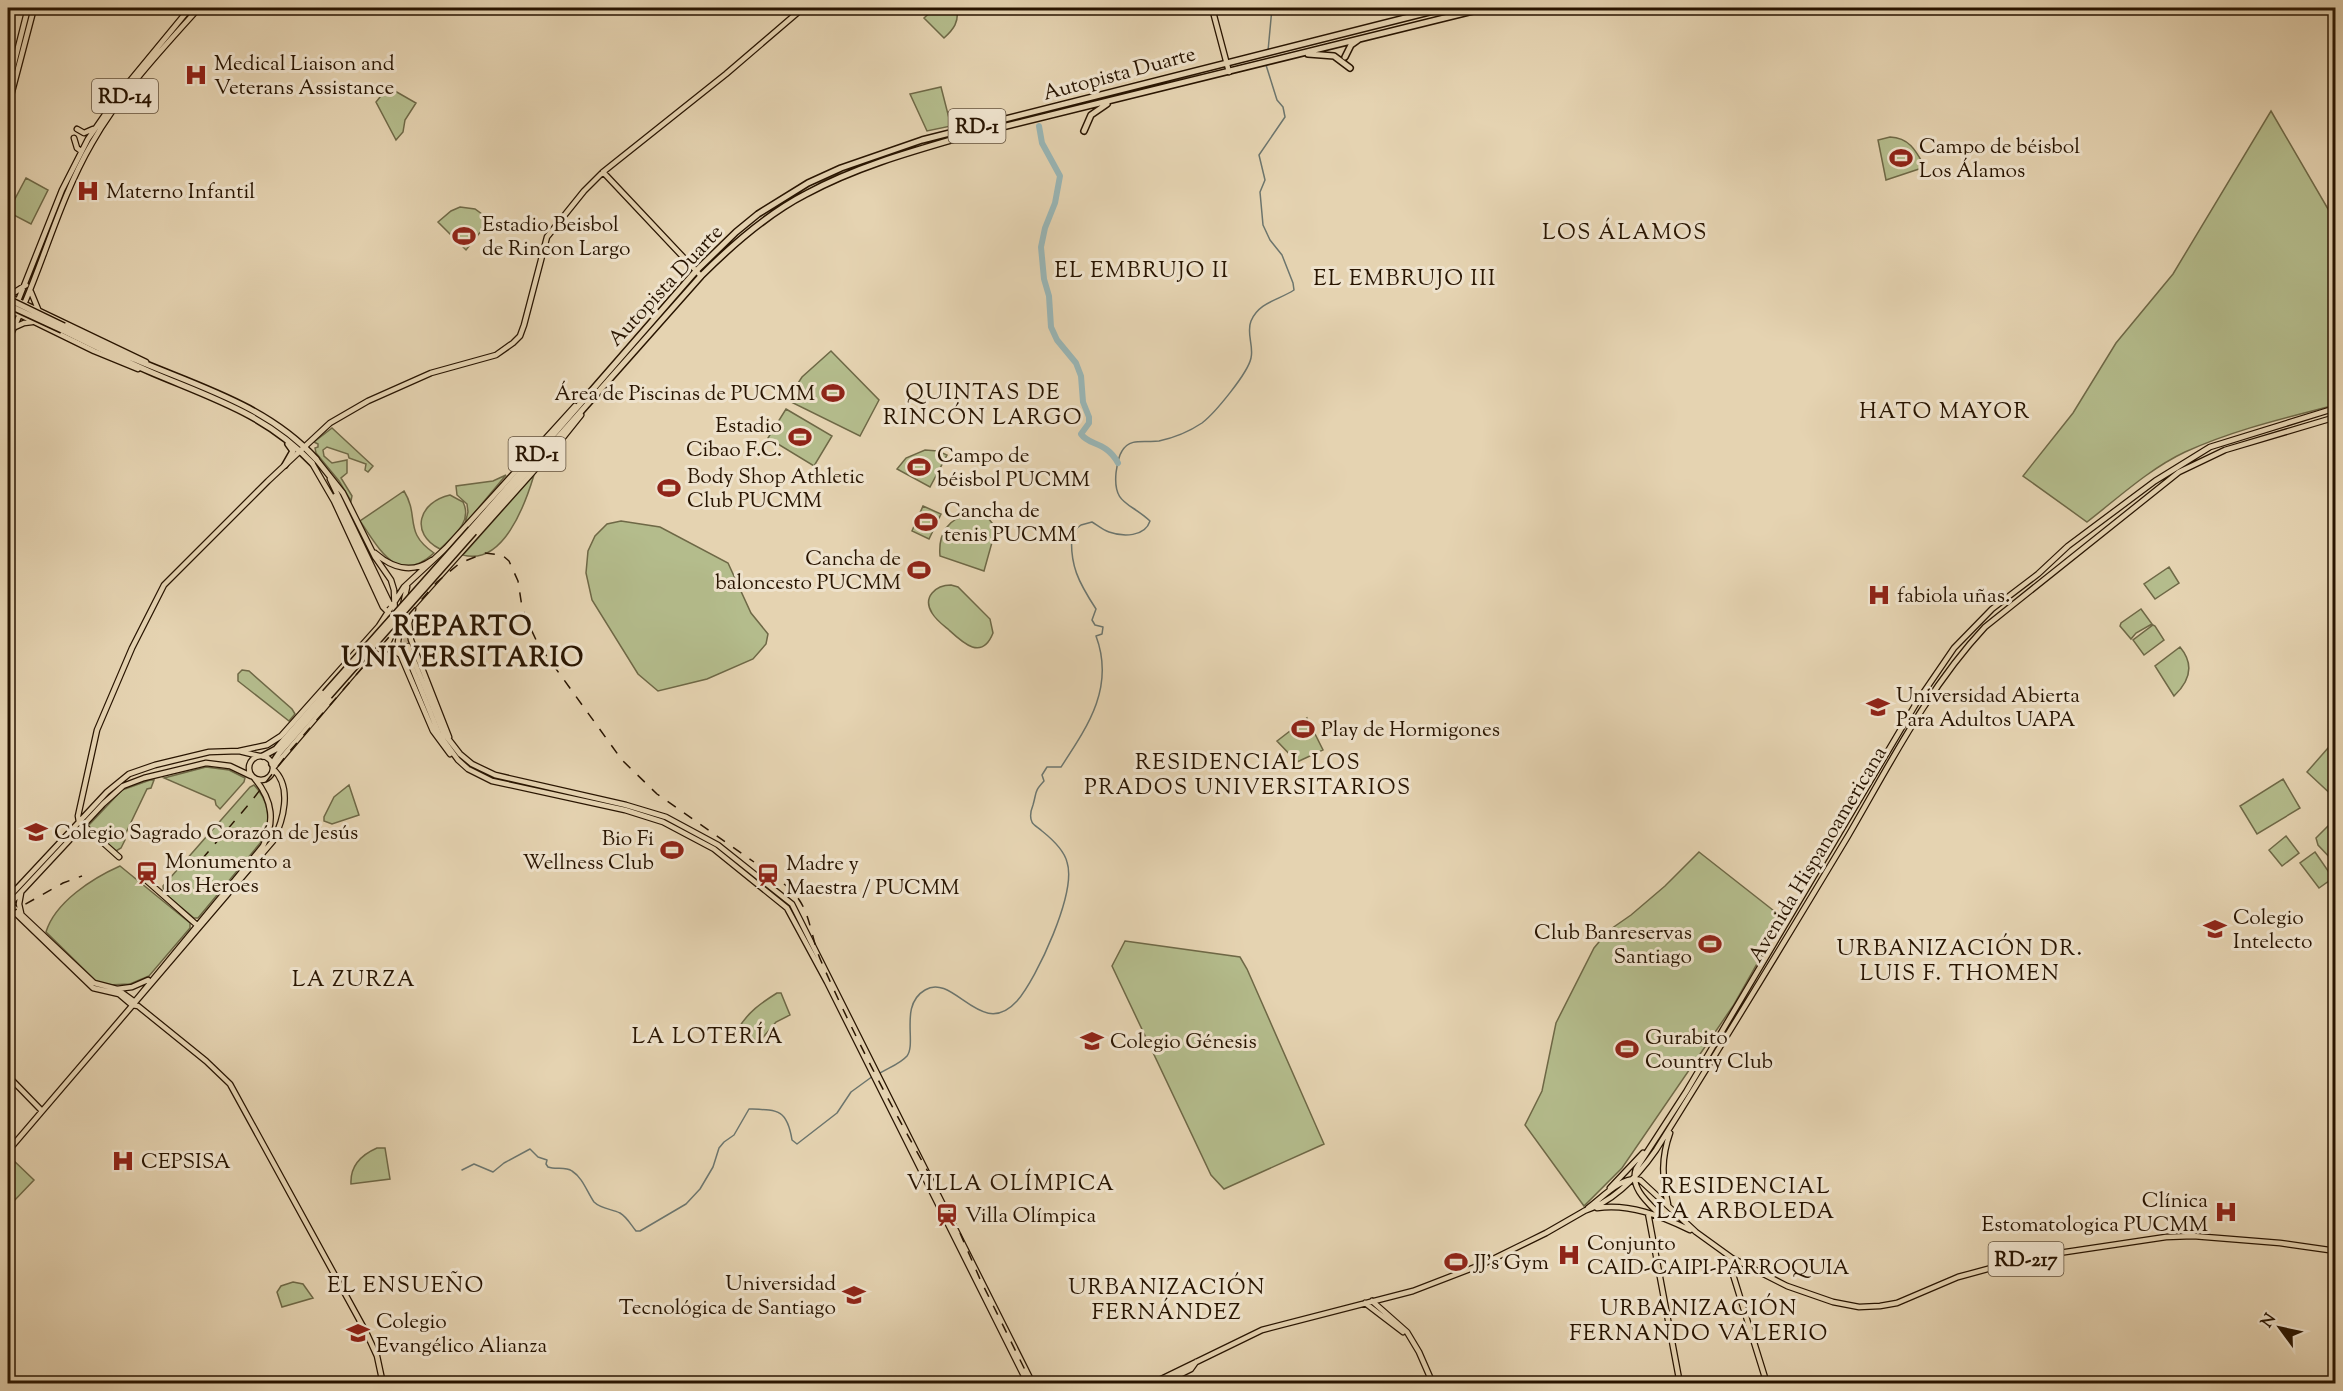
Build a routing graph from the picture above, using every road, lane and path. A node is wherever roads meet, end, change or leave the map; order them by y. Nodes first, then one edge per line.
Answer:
1 (28, 8) edge
2 (34, 8) edge
3 (190, 8) edge
4 (199, 8) edge
5 (803, 8) edge
6 (1212, 8) edge
7 (1445, 8) edge
8 (1485, 8) edge
9 (1362, 38) junction
10 (1298, 54) junction
11 (1345, 57) dead end
12 (1226, 63) junction
13 (1350, 68) dead end
14 (1229, 72) junction
15 (8, 87) edge
16 (1113, 100) junction
17 (8, 107) edge
18 (95, 127) junction
19 (76, 129) dead end
20 (1084, 131) dead end
21 (84, 133) junction
22 (74, 138) dead end
23 (90, 140) junction
24 (84, 152) junction
25 (870, 165) junction
26 (881, 165) junction
27 (603, 172) junction
28 (696, 271) junction
29 (701, 276) junction
30 (26, 285) junction
31 (31, 289) junction
32 (8, 296) edge
33 (22, 302) junction
34 (8, 307) edge
35 (39, 311) junction
36 (17, 313) junction
37 (8, 314) edge
38 (34, 322) junction
39 (10, 326) edge
40 (63, 328) junction
41 (8, 340) edge
42 (152, 369) junction
43 (602, 378) junction
44 (591, 400) junction
45 (2336, 408) edge
46 (2336, 417) edge
47 (273, 428) junction
48 (539, 442) dead end
49 (302, 448) junction
50 (314, 461) junction
51 (524, 461) junction
52 (285, 465) junction
53 (517, 469) junction
54 (510, 473) dead end
55 (473, 530) junction
56 (458, 531) dead end
57 (454, 539) junction
58 (446, 548) junction
59 (370, 549) junction
60 (409, 582) junction
61 (403, 598) junction
62 (380, 602) junction
63 (390, 603) junction
64 (416, 604) junction
65 (388, 613) junction
66 (395, 615) junction
67 (402, 618) junction
68 (380, 627) junction
69 (394, 629) junction
70 (400, 632) junction
71 (388, 636) junction
72 (408, 644) junction
73 (377, 649) junction
74 (371, 653) junction
75 (401, 656) junction
76 (278, 745) junction
77 (239, 751) junction
78 (460, 754) junction
79 (261, 756) junction
80 (458, 760) junction
81 (273, 767) junction
82 (253, 778) junction
83 (81, 824) junction
84 (119, 857) dead end
85 (247, 869) junction
86 (147, 881) dead end
87 (22, 891) junction
88 (8, 903) edge
89 (21, 913) junction
90 (199, 926) junction
91 (153, 977) junction
92 (117, 989) junction
93 (135, 1003) junction
94 (860, 1044) junction
95 (8, 1076) edge
96 (882, 1089) junction
97 (42, 1111) junction
98 (1666, 1122) junction
99 (1673, 1123) junction
100 (8, 1151) edge
101 (1634, 1179) junction
102 (1665, 1192) junction
103 (1661, 1199) junction
104 (1668, 1206) junction
105 (1653, 1207) junction
106 (1594, 1208) junction
107 (1584, 1211) junction
108 (1648, 1213) junction
109 (1663, 1218) junction
110 (1696, 1233) junction
111 (2336, 1251) edge
112 (1732, 1258) junction
113 (1384, 1298) junction
114 (1372, 1301) junction
115 (1365, 1303) junction
116 (1381, 1309) junction
117 (1410, 1336) junction
118 (1196, 1362) junction
119 (383, 1383) edge
120 (1028, 1383) edge
121 (1033, 1383) edge
122 (1151, 1383) edge
123 (1161, 1383) edge
124 (1433, 1383) edge
125 (1680, 1383) edge
126 (1767, 1383) edge

1 - 15 main road
2 - 17 main road
3 - 18 main road, RD-14
4 - 23 main road, RD-14
5 - 27 main road
6 - 12 main road
7 - 12 highway, Autopista Duarte / RD-1
8 - 9 highway, Autopista Duarte / RD-1
9 - 10 highway, Autopista Duarte / RD-1
9 - 11 highway
10 - 13 highway
10 - 14 highway, Autopista Duarte / RD-1
12 - 14 main road
12 - 28 highway, Autopista Duarte / RD-1
14 - 16 highway, Autopista Duarte / RD-1
16 - 20 highway
16 - 26 highway, Autopista Duarte / RD-1
18 - 21 main road
18 - 23 main road, RD-14
19 - 21 main road
21 - 23 main road
22 - 24 main road
23 - 24 main road, RD-14
24 - 30 main road, RD-14
24 - 31 main road, RD-14
25 - 26 highway, Autopista Duarte / RD-1
25 - 26 highway
25 - 29 highway, Autopista Duarte / RD-1
27 - 28 main road
27 - 49 main road
28 - 29 main road
28 - 43 highway, Autopista Duarte / RD-1
29 - 44 highway, Autopista Duarte / RD-1
30 - 32 main road
30 - 33 main road, RD-14
31 - 33 main road, RD-14
31 - 35 main road
32 - 33 main road
32 - 40 highway, bridge
33 - 35 main road
33 - 36 main road, RD-14
34 - 36 main road
34 - 40 highway, bridge
35 - 42 main road
36 - 38 main road
36 - 39 main road, RD-14
37 - 39 main road
38 - 39 main road
38 - 42 main road
39 - 41 main road, RD-14
40 - 42 highway
42 - 47 highway
42 - 49 highway
43 - 51 main road
43 - 55 highway, Autopista Duarte / RD-1
44 - 55 highway, Autopista Duarte / RD-1
44 - 64 main road, Autopista Duarte
45 - 98 main road, Avenida Hispanoamericana
46 - 99 main road, Avenida Hispanoamericana
47 - 49 highway
47 - 52 highway
48 - 51 main road
49 - 50 highway
49 - 52 main road
50 - 59 main road
50 - 62 main road
50 - 63 main road
51 - 53 main road
52 - 83 main road
53 - 54 main road
53 - 57 main road
55 - 76 highway, Autopista Duarte / RD-1, bridge
56 - 57 main road
57 - 58 main road
58 - 59 main road
58 - 60 main road
59 - 63 main road
60 - 61 main road
60 - 63 main road
61 - 64 main road
61 - 67 main road
62 - 65 main road
62 - 68 main road
63 - 65 main road
63 - 66 main road
64 - 67 main road, Autopista Duarte
64 - 72 main road
65 - 66 main road
65 - 68 main road
66 - 67 main road
66 - 69 main road
67 - 69 main road, Autopista Duarte
67 - 70 main road
68 - 69 main road
68 - 71 main road
68 - 76 main road
69 - 70 main road
69 - 71 main road
69 - 73 main road
70 - 72 main road
70 - 75 main road
71 - 74 main road
72 - 78 main road
72 - 78 main road
72 - 80 main road
73 - 74 main road
73 - 75 main road
74 - 81 main road
75 - 80 main road
76 - 77 main road
76 - 79 highway, Autopista Duarte / RD-1
76 - 81 highway, Autopista Duarte / RD-1
77 - 79 main road
77 - 83 main road
78 - 94 main road
79 - 81 main road
79 - 82 main road
80 - 94 main road
81 - 82 main road
81 - 85 main road
82 - 83 main road
82 - 85 main road
83 - 84 main road
83 - 87 main road
83 - 88 main road
85 - 90 main road
86 - 90 main road
87 - 88 main road
87 - 89 main road
88 - 89 main road
88 - 93 main road
89 - 92 main road
90 - 91 main road
90 - 93 main road
91 - 92 main road
91 - 93 main road
92 - 93 main road
93 - 97 main road
93 - 119 main road
94 - 96 main road
95 - 97 main road
96 - 120 main road
96 - 121 main road
97 - 100 main road
98 - 101 main road
98 - 107 main road
99 - 101 main road, Avenida Hispanoamericana
99 - 102 main road
101 - 103 main road
101 - 105 main road
101 - 106 main road, Avenida Hispanoamericana
101 - 107 main road, Avenida Hispanoamericana
102 - 103 main road
102 - 104 main road
103 - 104 main road
103 - 105 main road
104 - 110 main road, RD-217
105 - 108 main road
105 - 109 main road
106 - 107 main road, Avenida Hispanoamericana
106 - 108 main road
107 - 113 main road
108 - 109 main road
108 - 125 main road
109 - 110 main road, RD-217
110 - 112 main road, RD-217
111 - 112 main road, RD-217
112 - 126 main road
113 - 114 main road
113 - 116 main road
114 - 115 main road
114 - 116 main road
115 - 117 main road
115 - 118 main road
116 - 117 main road
117 - 124 main road
118 - 122 main road
118 - 123 main road

